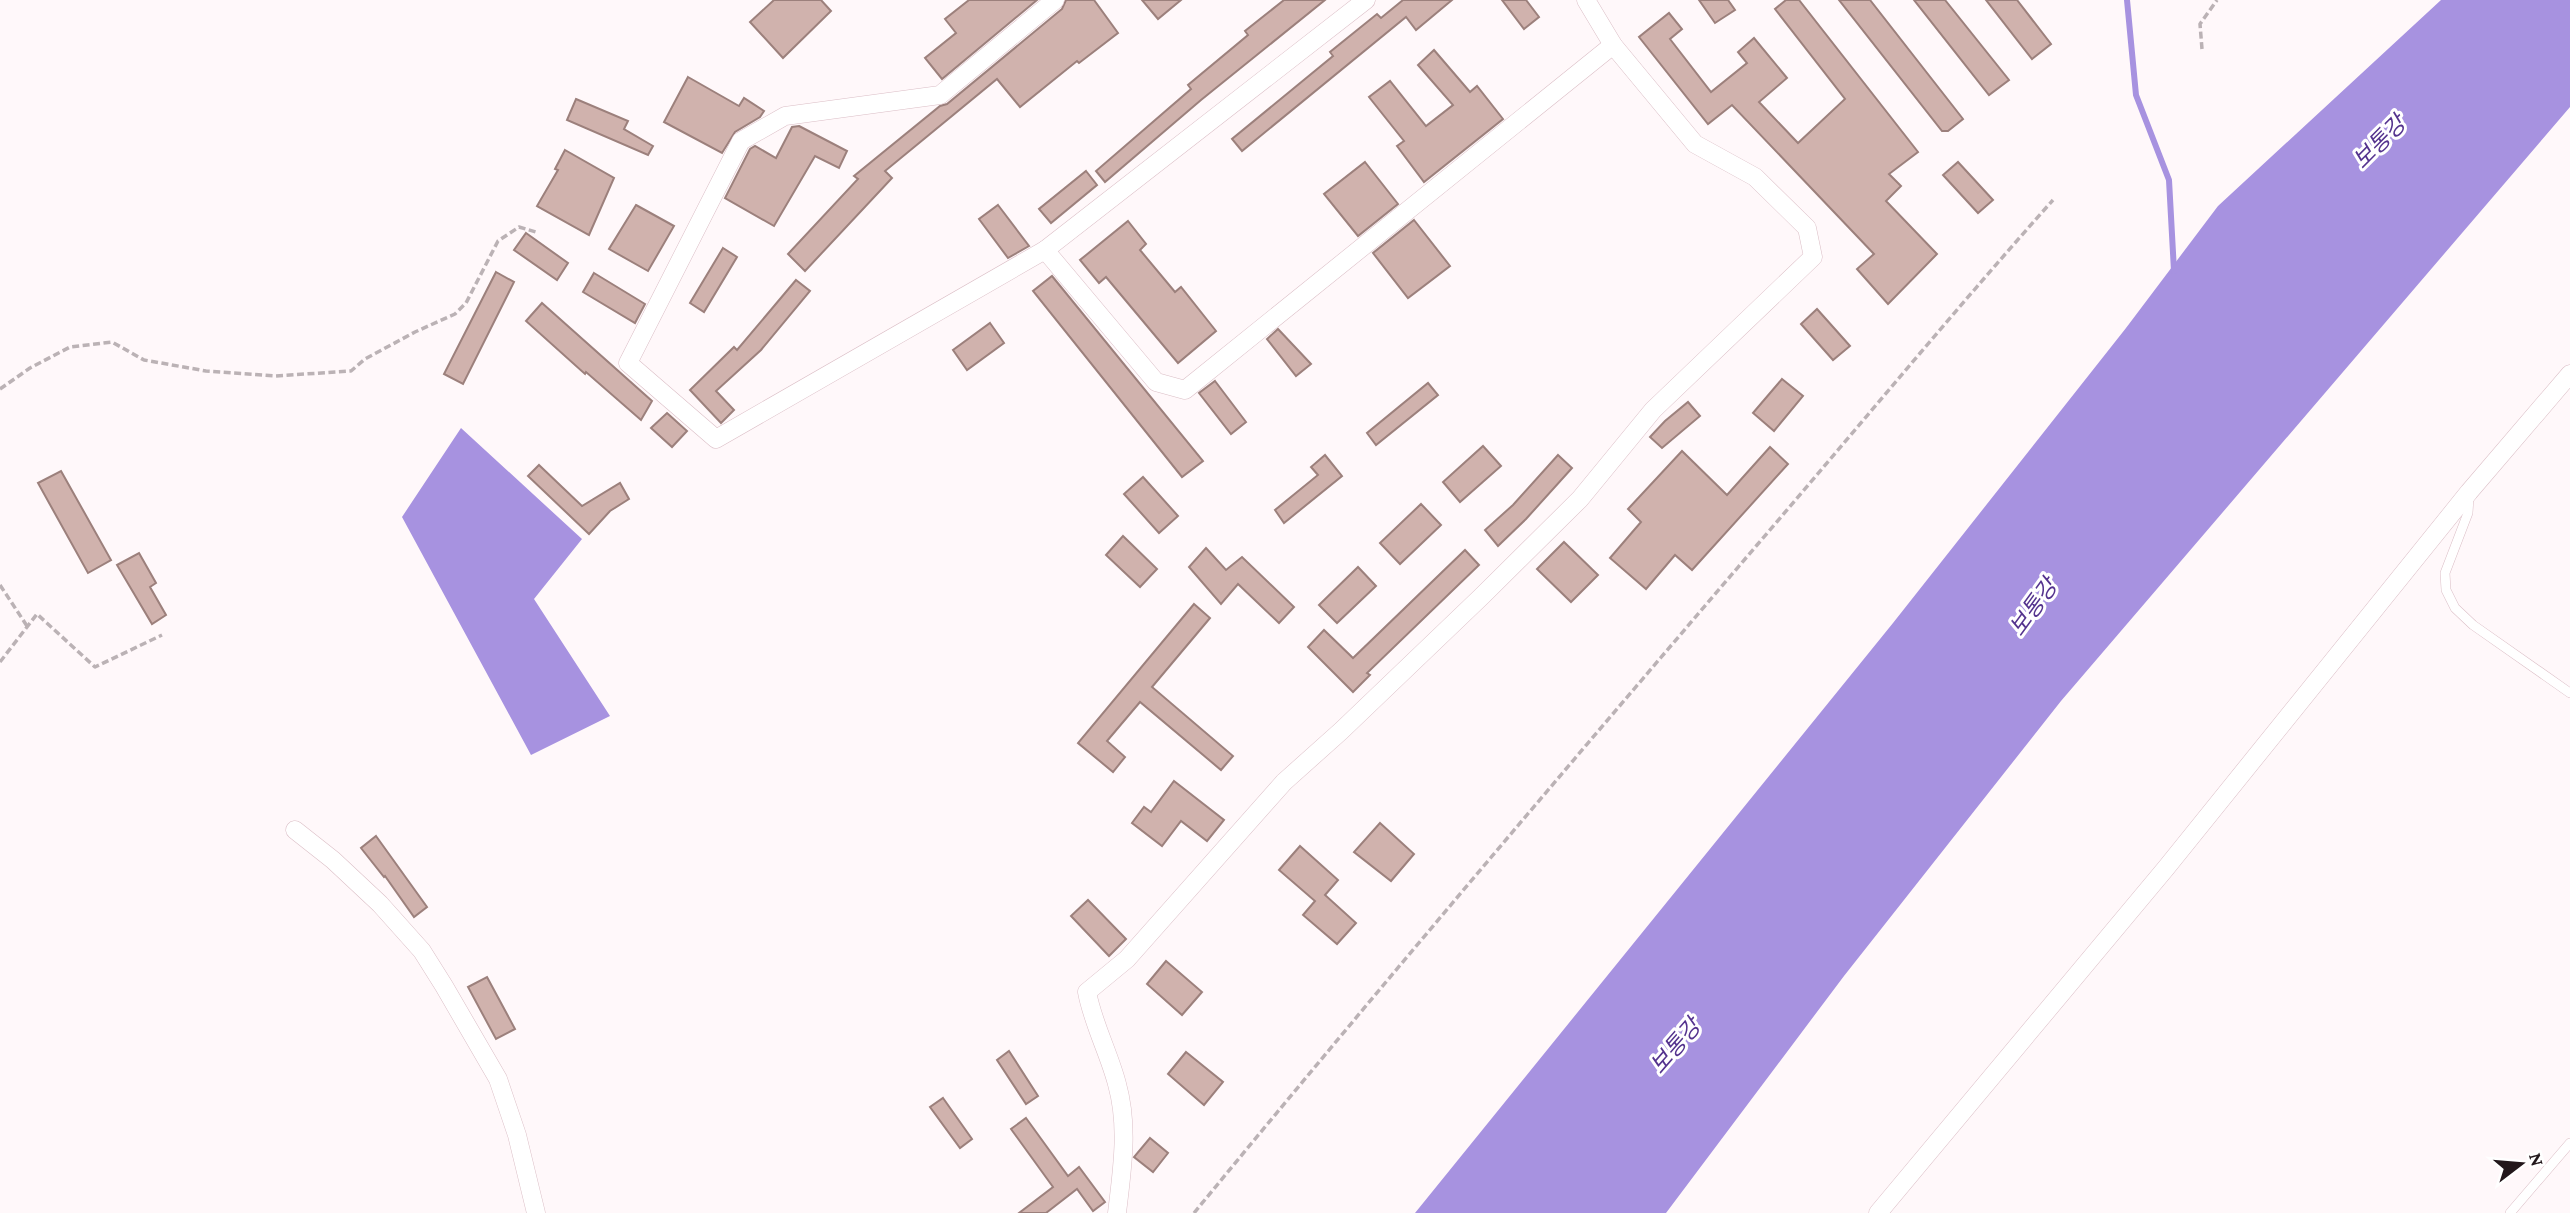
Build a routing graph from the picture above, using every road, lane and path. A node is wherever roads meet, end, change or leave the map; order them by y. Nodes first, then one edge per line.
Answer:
1 (1055, 0) edge
2 (1366, 0) edge
3 (1586, 0) edge
4 (2217, 0) edge
5 (1613, 45) junction
6 (2202, 49) dead end
7 (2053, 200) dead end
8 (536, 232) dead end
9 (1045, 250) junction
10 (2570, 374) edge
11 (0, 389) edge
12 (2469, 492) junction
13 (0, 585) edge
14 (27, 626) junction
15 (162, 635) dead end
16 (0, 662) edge
17 (2570, 693) edge
18 (295, 831) dead end
19 (2570, 1143) edge
20 (536, 1213) edge
21 (1117, 1213) edge
22 (1194, 1213) edge
23 (1878, 1213) edge
24 (2510, 1213) edge

1 - 9 street
2 - 9 street
3 - 5 street
4 - 6 path
5 - 9 street
5 - 21 street
7 - 22 path
8 - 11 path
10 - 12 street
12 - 17 lane
12 - 23 street
13 - 14 path
14 - 15 path
14 - 16 path
18 - 20 street
19 - 24 lane

